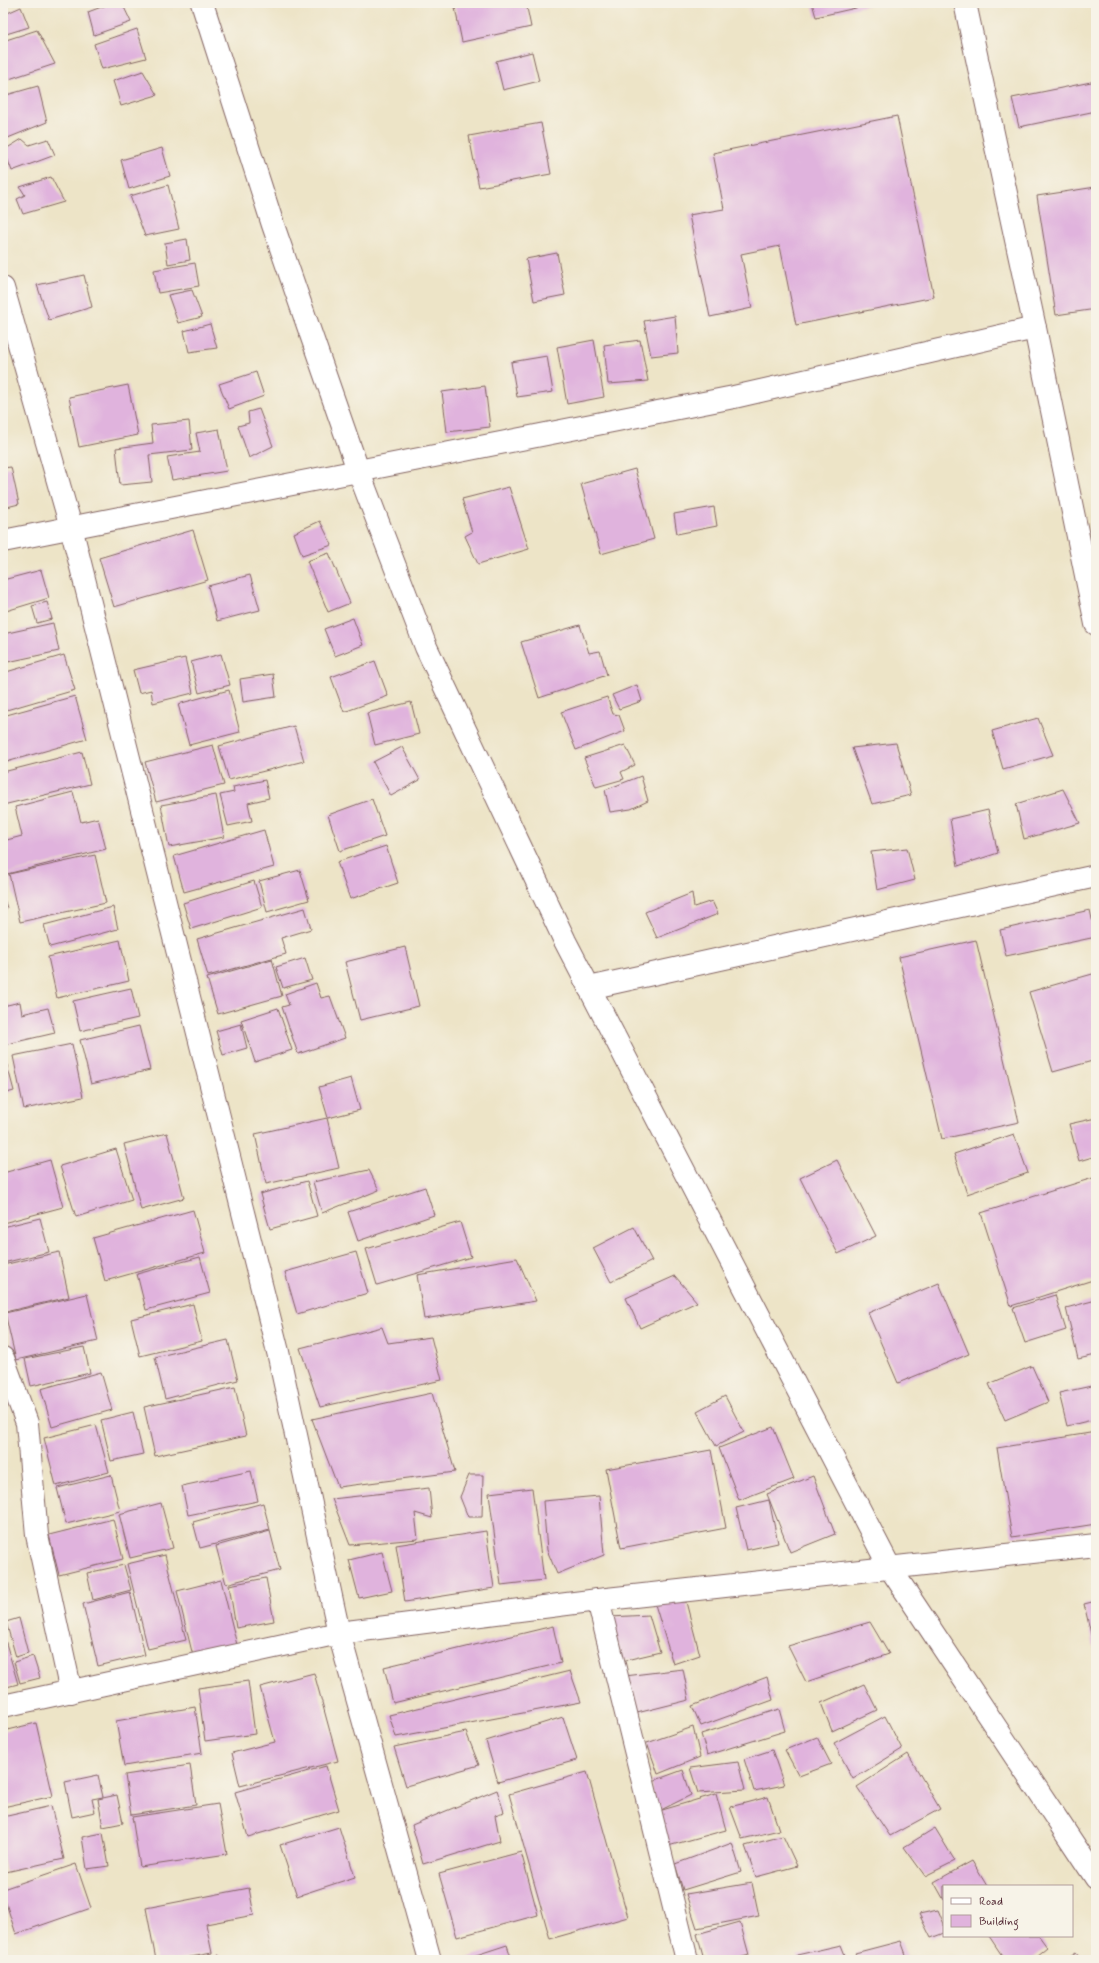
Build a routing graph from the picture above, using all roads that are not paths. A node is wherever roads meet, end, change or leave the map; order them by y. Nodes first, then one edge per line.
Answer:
1 (202, 3) edge
2 (965, 3) edge
3 (3, 288) edge
4 (1035, 328) junction
5 (358, 470) junction
6 (70, 527) junction
7 (3, 541) edge
8 (1096, 624) edge
9 (1096, 876) edge
10 (589, 988) junction
11 (3, 1358) edge
12 (1096, 1545) edge
13 (890, 1568) junction
14 (598, 1600) junction
15 (339, 1633) junction
16 (71, 1692) junction
17 (3, 1706) edge
18 (1096, 1878) edge
19 (430, 1960) edge
20 (686, 1960) edge

1 - 5 street
2 - 4 street
3 - 6 street
4 - 5 street
4 - 8 street
5 - 6 street
5 - 10 street
6 - 7 street
6 - 15 street
9 - 10 street
10 - 13 street
11 - 16 street
12 - 13 street
13 - 14 street
13 - 18 street
14 - 15 street
14 - 20 street
15 - 16 street
15 - 19 street
16 - 17 street

